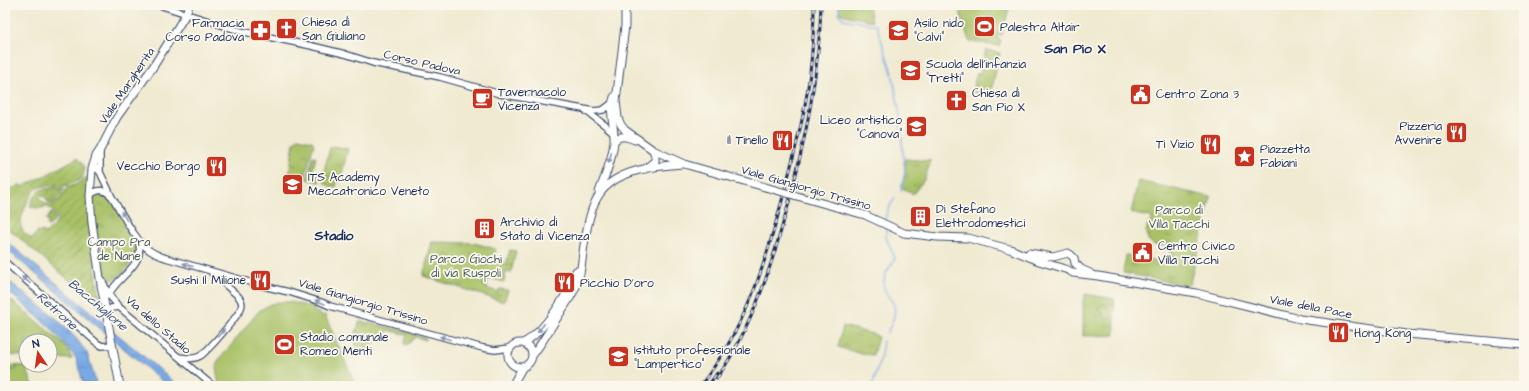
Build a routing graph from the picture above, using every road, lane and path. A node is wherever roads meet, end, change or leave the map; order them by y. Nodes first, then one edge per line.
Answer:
1 (159, 5) edge
2 (189, 5) edge
3 (625, 5) edge
4 (186, 14) junction
5 (616, 90) junction
6 (611, 104) junction
7 (584, 110) junction
8 (614, 113) junction
9 (614, 133) junction
10 (614, 141) junction
11 (645, 144) junction
12 (100, 150) junction
13 (653, 150) junction
14 (684, 164) junction
15 (93, 165) junction
16 (644, 170) junction
17 (100, 172) junction
18 (605, 174) junction
19 (614, 180) junction
20 (90, 196) junction
21 (111, 196) junction
22 (595, 202) junction
23 (137, 237) junction
24 (584, 244) junction
25 (992, 245) joint
26 (1010, 249) junction
27 (1060, 256) junction
28 (5, 262) edge
29 (1075, 263) junction
30 (1061, 267) junction
31 (1068, 270) junction
32 (210, 271) junction
33 (100, 274) junction
34 (1096, 276) junction
35 (115, 283) junction
36 (109, 295) junction
37 (119, 307) junction
38 (108, 317) junction
39 (523, 343) junction
40 (112, 344) junction
41 (1524, 344) edge
42 (510, 348) junction
43 (532, 356) junction
44 (178, 357) junction
45 (513, 366) junction
46 (522, 368) junction
47 (514, 383) edge
48 (120, 386) edge
49 (213, 386) edge

1 - 4 street, Corso Padova
2 - 4 main road, Viale Margherita
3 - 5 main road
4 - 7 street, Corso Padova
4 - 12 main road, Viale Margherita
5 - 6 main road
5 - 8 main road
6 - 7 street, Corso Padova
6 - 8 main road
7 - 9 street, Corso Padova
8 - 9 main road
8 - 11 main road, Viale Giangiorgio Trissino
9 - 10 main road
10 - 11 main road
10 -> 18 main road
11 - 13 main road, Viale Giangiorgio Trissino
12 - 15 main road, Viale Margherita
12 - 17 street
13 - 14 main road, Viale Giangiorgio Trissino
13 - 16 main road
14 - 16 main road, Viale Giangiorgio Trissino
14 - 25 main road, Viale Giangiorgio Trissino, bridge
15 - 17 street
15 - 20 main road, Viale Margherita
16 - 19 main road, Viale Giangiorgio Trissino
17 - 21 street
18 - 19 main road
18 - 22 main road
19 - 22 main road, Viale Giangiorgio Trissino
20 - 21 street
20 - 33 main road, Viale Margherita
23 -> 21 street
22 - 24 main road, Viale Giangiorgio Trissino
32 -> 23 street, Viale Giangiorgio Trissino
23 - 35 street
24 -> 39 main road, Viale Giangiorgio Trissino
24 - 43 main road, Viale Giangiorgio Trissino
25 - 26 main road, Viale della Pace
26 - 27 main road, Viale della Pace
26 - 30 main road, Viale della Pace
27 - 29 main road, Viale della Pace
27 - 30 main road
40 -> 28 street
29 - 31 main road
29 - 34 main road, Viale della Pace
30 - 31 main road, Viale della Pace
31 - 34 main road, Viale della Pace
42 -> 32 street, Viale Giangiorgio Trissino
44 -> 32 street, Viale Giangiorgio Trissino
33 - 35 street
33 - 36 street, Via dello Stadio
33 - 38 main road, Viale Margherita
34 - 41 main road, Viale della Pace
35 - 36 street
36 - 37 street, Via dello Stadio
36 - 38 street
37 - 38 street
37 - 44 street, Via dello Stadio
38 - 40 main road, Viale Margherita
39 - 42 main road, Viale Giangiorgio Trissino
39 - 43 main road
40 - 48 main road, Viale Margherita
42 - 45 main road
43 - 46 main road, Viale Giangiorgio Trissino
44 - 49 street, Via dello Stadio
45 - 46 main road
45 - 47 main road
46 - 47 main road, Viale Giangiorgio Trissino

